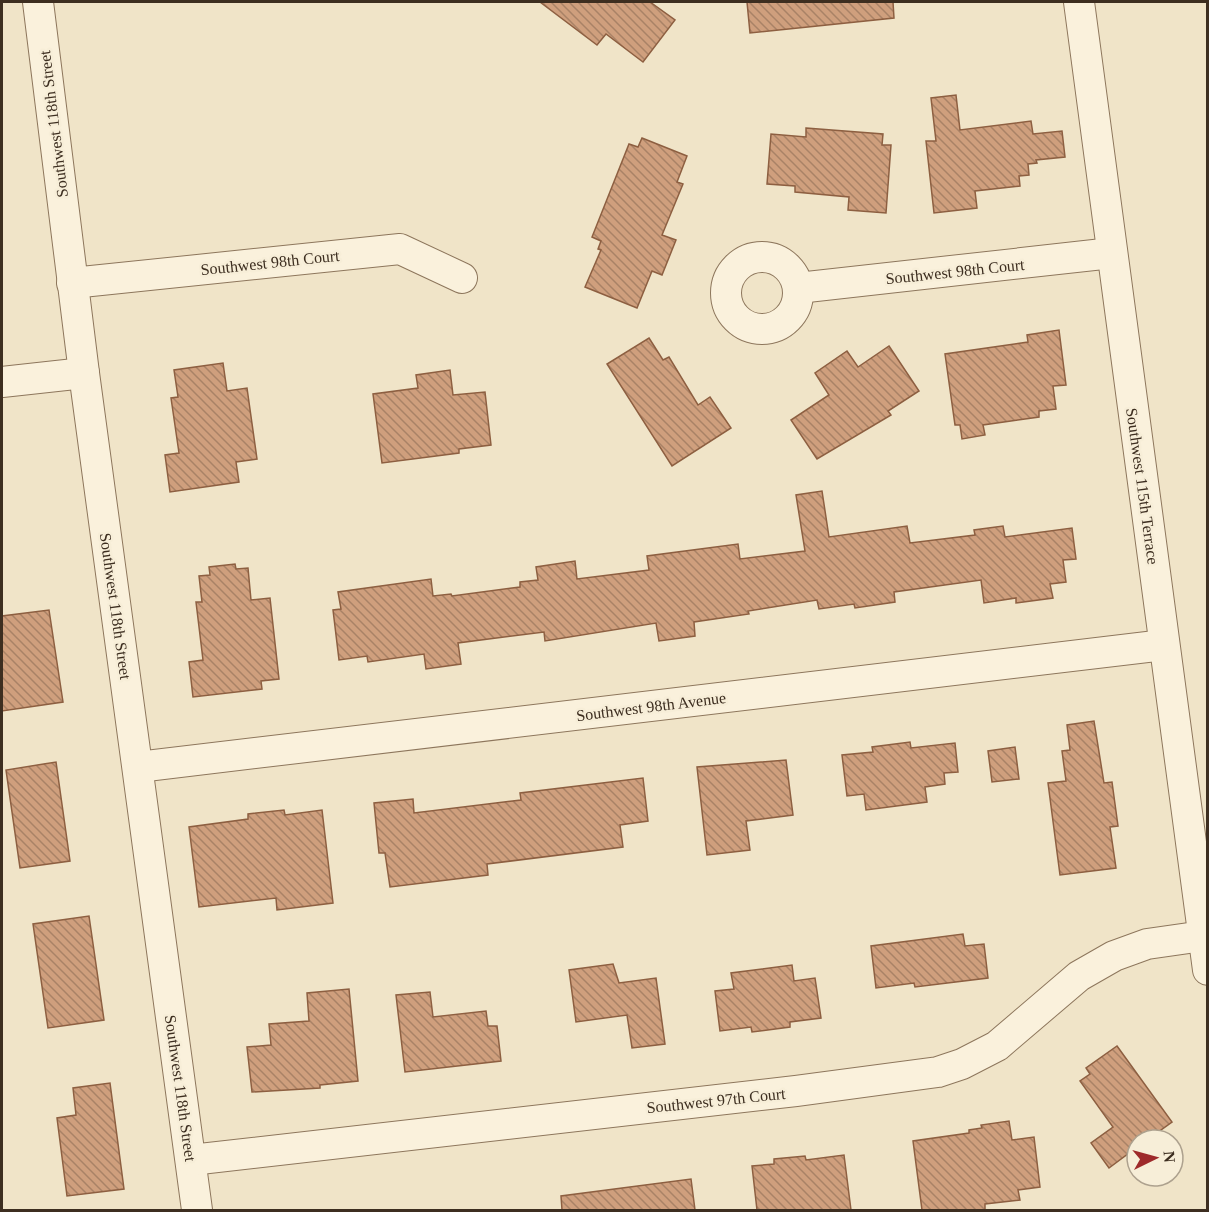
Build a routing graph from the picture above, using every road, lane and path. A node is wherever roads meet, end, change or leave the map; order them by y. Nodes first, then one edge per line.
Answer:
1 (38, 2) edge
2 (1079, 2) edge
3 (1112, 253) junction
4 (462, 278) dead end
5 (72, 283) junction
6 (798, 288) dead end
7 (84, 373) junction
8 (2, 382) edge
9 (1164, 645) junction
10 (138, 767) junction
11 (1203, 936) junction
12 (1208, 970) edge
13 (191, 1160) junction
14 (197, 1210) edge

1 - 5 street, Southwest 118th Street
2 - 3 street, Southwest 115th Terrace
3 - 6 street, Southwest 98th Court
3 - 9 street, Southwest 115th Terrace
4 - 5 street, Southwest 98th Court
5 - 7 street, Southwest 118th Street
7 - 8 street
7 - 10 street, Southwest 118th Street
9 - 10 street, Southwest 98th Avenue
9 - 11 street, Southwest 115th Terrace
10 - 13 street, Southwest 118th Street
11 - 12 street, Southwest 115th Terrace
11 - 13 street, Southwest 97th Court
13 - 14 street, Southwest 118th Street

